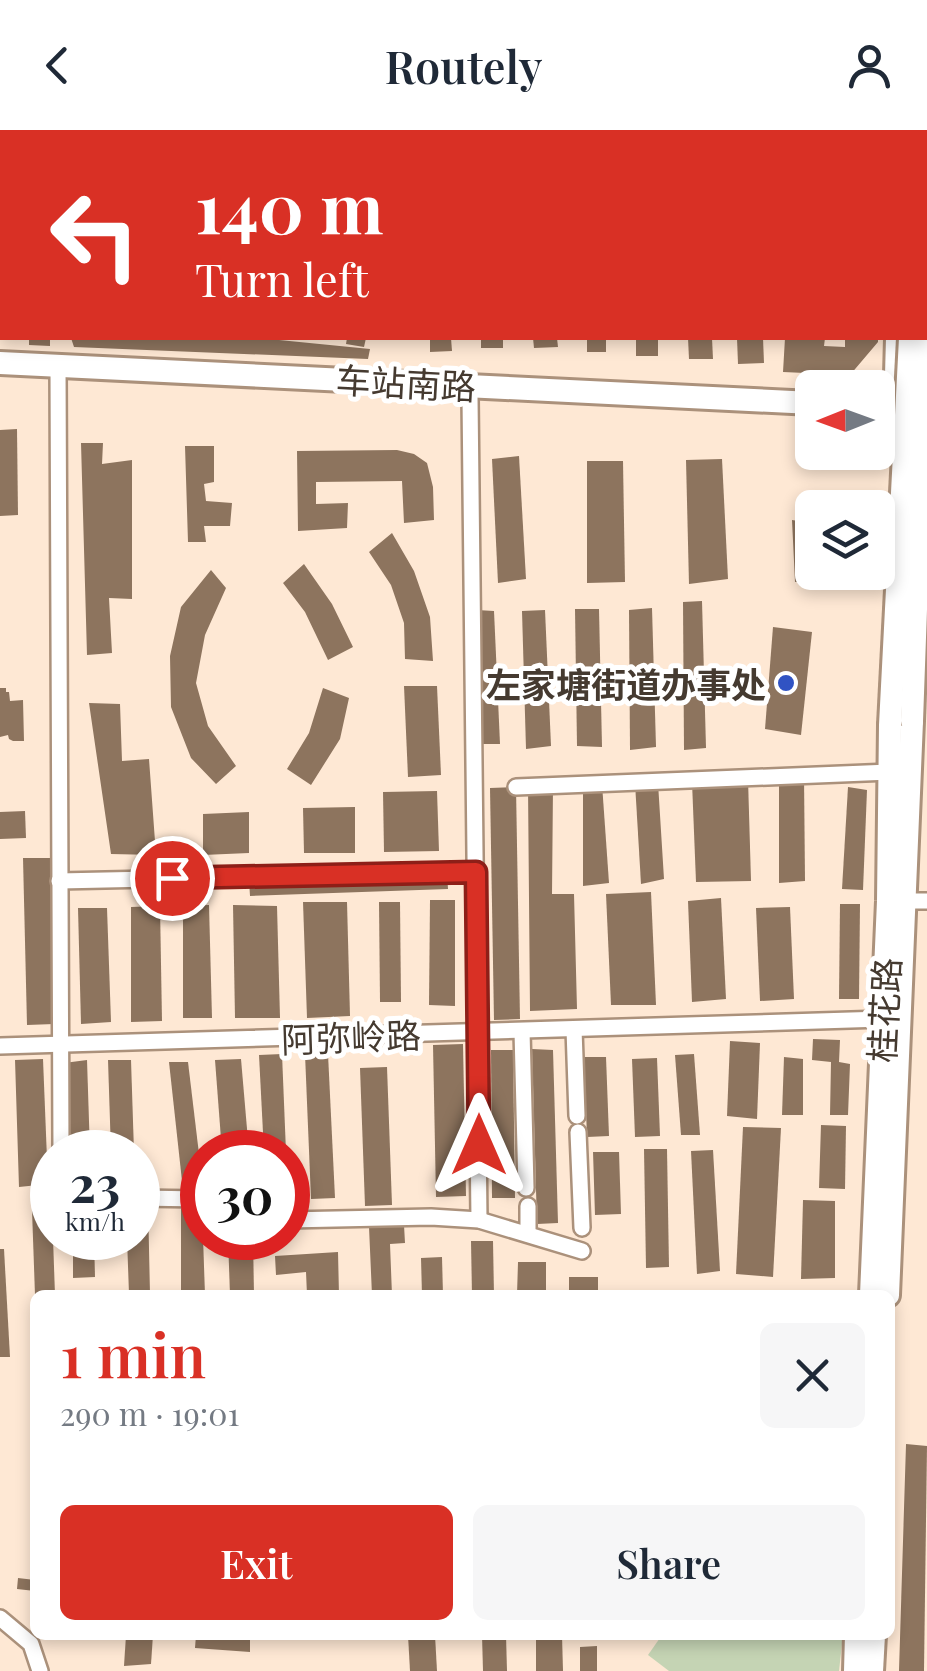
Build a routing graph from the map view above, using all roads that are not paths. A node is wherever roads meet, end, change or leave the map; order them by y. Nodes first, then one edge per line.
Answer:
1 (897, 340) edge
2 (910, 340) edge
3 (925, 340) edge
4 (0, 363) edge
5 (892, 370) edge
6 (58, 372) junction
7 (0, 378) edge
8 (470, 398) junction
9 (795, 402) edge
10 (927, 403) edge
11 (895, 412) edge
12 (895, 416) edge
13 (795, 417) edge
14 (927, 421) edge
15 (885, 470) edge
16 (927, 562) edge
17 (901, 723) junction
18 (900, 772) junction
19 (516, 787) dead end
20 (476, 872) junction
21 (59, 881) junction
22 (907, 901) edge
23 (883, 1019) junction
24 (574, 1029) junction
25 (522, 1031) junction
26 (478, 1032) junction
27 (59, 1045) junction
28 (0, 1046) edge
29 (61, 1130) edge
30 (526, 1188) dead end
31 (528, 1206) dead end
32 (310, 1220) edge
33 (480, 1220) junction
34 (582, 1228) dead end
35 (528, 1234) junction
36 (582, 1251) dead end
37 (871, 1290) edge
38 (888, 1290) edge
39 (0, 1618) edge
40 (856, 1640) edge
41 (874, 1640) edge
42 (40, 1671) edge
43 (854, 1671) edge
44 (872, 1671) edge

1 - 5 main road
2 - 17 main road, bridge
3 - 17 main road, bridge
4 - 6 main road, 车站南路
6 - 7 main road, 车站南路
6 - 8 main road, 车站南路
6 - 9 main road, 车站南路
6 - 21 street
8 - 13 main road, 车站南路
8 - 20 street
10 - 11 main road
12 - 14 main road
15 - 18 main road
16 - 18 main road
17 - 18 main road
18 - 19 street
18 - 22 main road, 桂花路
20 - 21 street
20 - 26 street
21 - 27 street
22 - 23 main road, 桂花路
22 - 38 main road, 桂花路
23 - 24 street, 阿弥岭路
23 - 37 main road, 桂花路
24 - 25 street, 阿弥岭路
24 - 34 street
25 - 26 street, 阿弥岭路
25 - 30 street
26 - 27 street, 阿弥岭路
26 - 33 street
27 - 28 street, 阿弥岭路
27 - 29 street
31 - 35 street
32 - 33 street
33 - 35 street
35 - 36 street
39 - 42 street
40 - 43 main road
41 - 44 main road

